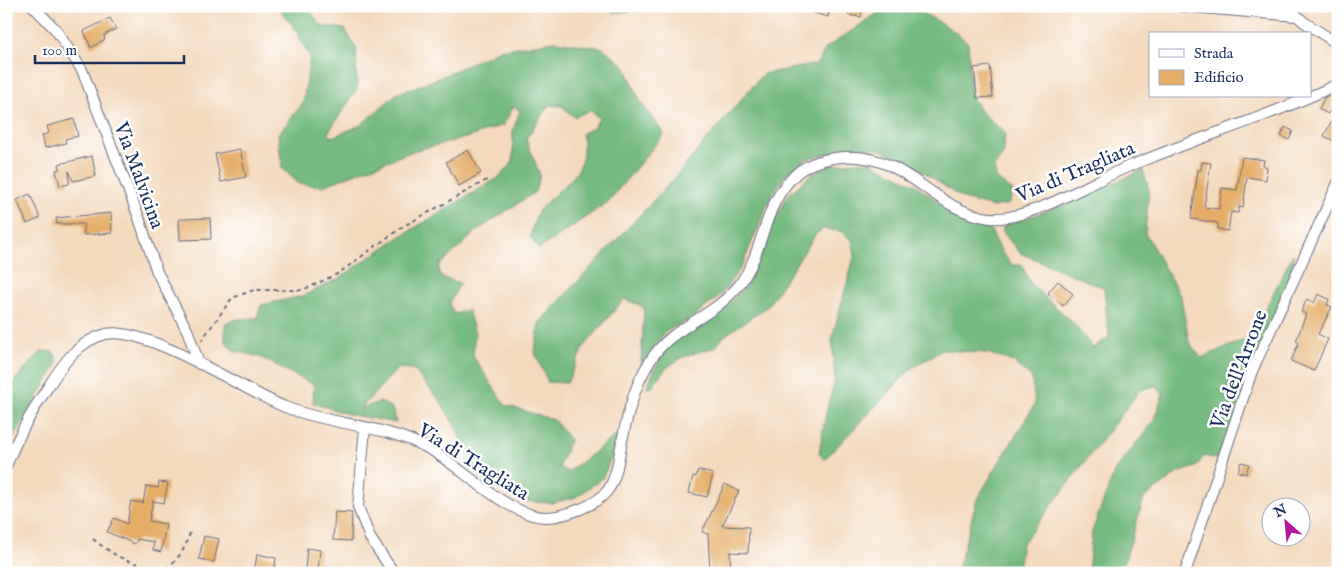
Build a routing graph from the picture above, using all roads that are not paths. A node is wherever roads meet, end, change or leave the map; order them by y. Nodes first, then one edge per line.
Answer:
1 (33, 6) edge
2 (1179, 6) edge
3 (1286, 6) edge
4 (1296, 16) junction
5 (1338, 44) edge
6 (1338, 84) edge
7 (1312, 95) edge
8 (1306, 98) edge
9 (1338, 183) edge
10 (199, 364) junction
11 (364, 428) junction
12 (6, 466) edge
13 (394, 573) edge
14 (1185, 573) edge

1 - 10 street, Via Malvicina
2 - 4 street
3 - 4 street
4 - 5 street
6 - 7 street, Via di Tragliata
8 - 11 street, Via di Tragliata
9 - 14 street, Via dell'Arrone
10 - 11 street, Via di Tragliata
10 - 12 street, Via di Tragliata
11 - 13 street

